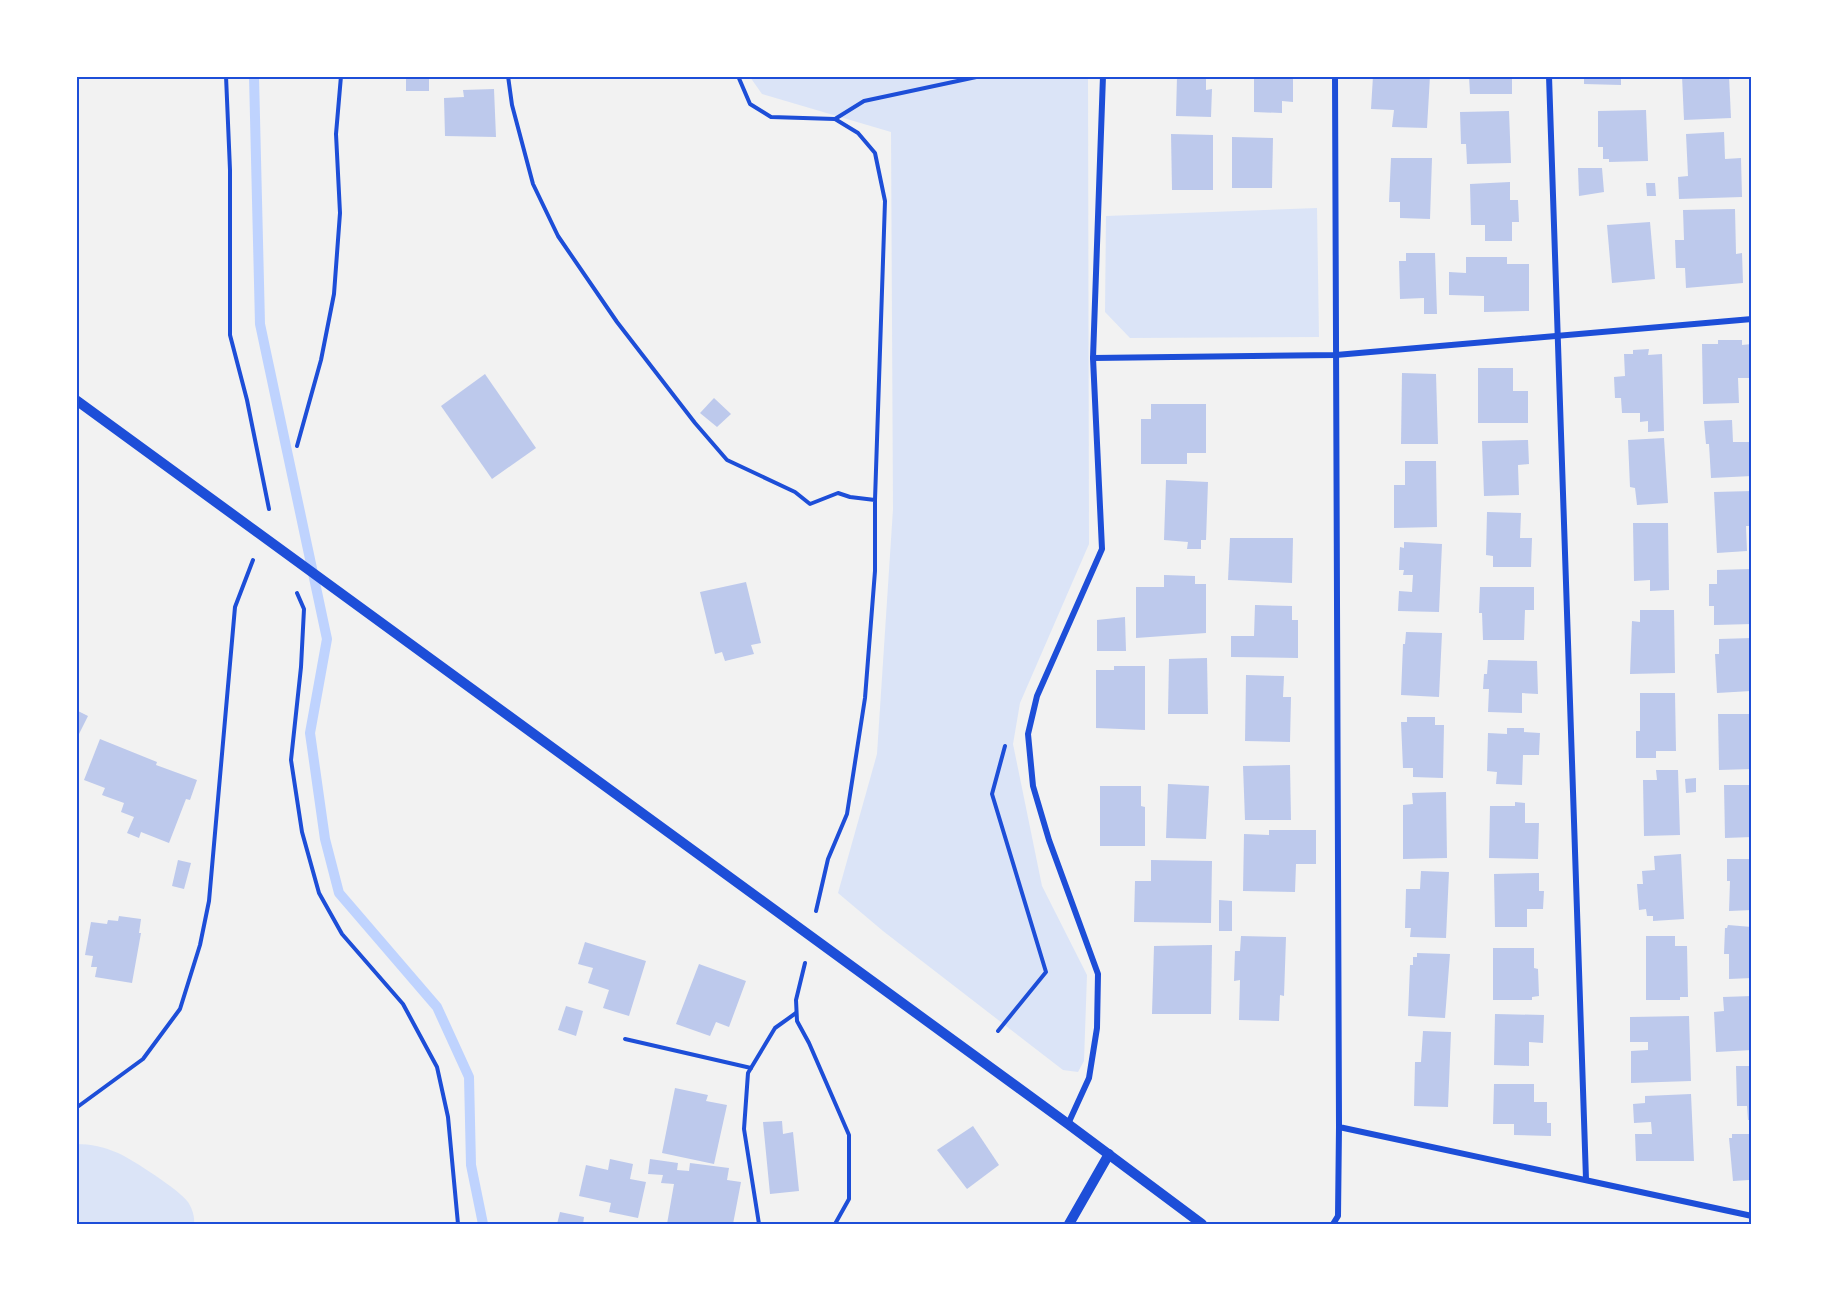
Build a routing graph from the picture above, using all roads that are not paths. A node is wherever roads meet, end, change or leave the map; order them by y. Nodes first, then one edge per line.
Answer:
1 (1103, 76) edge
2 (1335, 76) edge
3 (1549, 76) edge
4 (1752, 319) edge
5 (1559, 336) junction
6 (1336, 356) junction
7 (1093, 358) junction
8 (76, 400) edge
9 (1068, 1124) junction
10 (1339, 1127) junction
11 (1109, 1154) junction
12 (1586, 1179) junction
13 (1752, 1215) edge
14 (1069, 1224) edge
15 (1202, 1224) edge
16 (1333, 1224) edge

1 - 7 street
2 - 6 street
3 - 5 street
4 - 5 street
5 - 6 street
5 - 12 street
6 - 7 street
6 - 10 street
7 - 9 street
8 - 9 street
9 - 11 street
10 - 12 street
10 - 16 street
11 - 14 street
11 - 15 street
12 - 13 street

